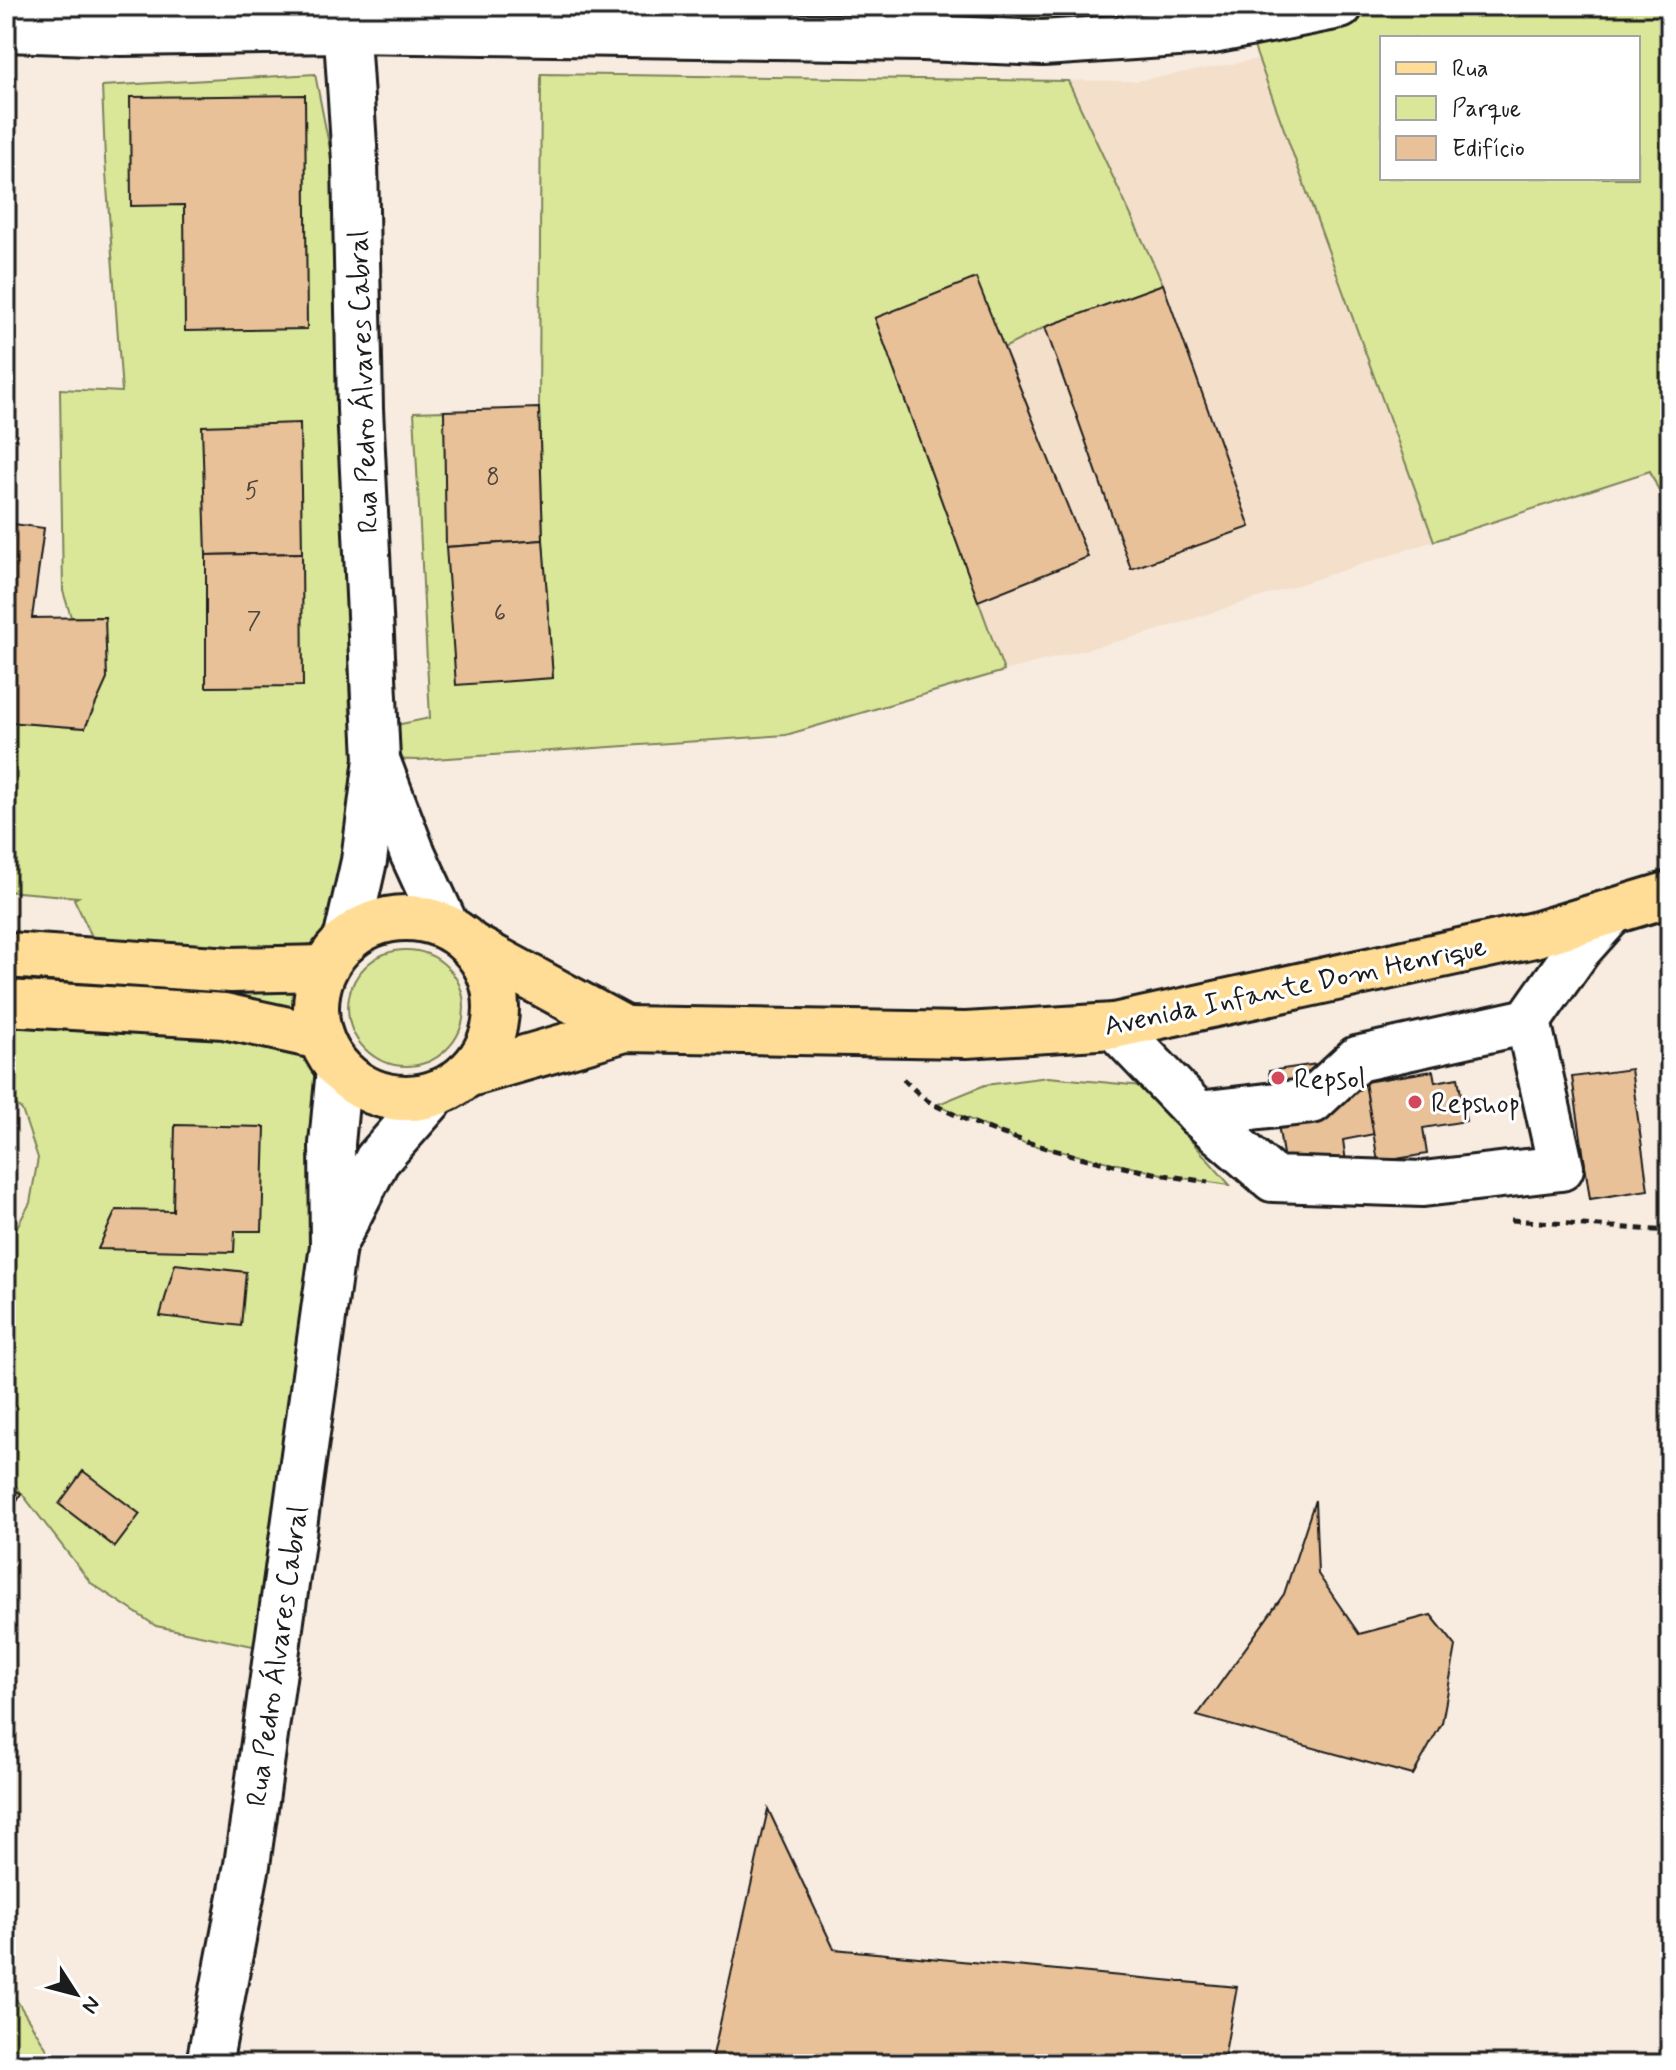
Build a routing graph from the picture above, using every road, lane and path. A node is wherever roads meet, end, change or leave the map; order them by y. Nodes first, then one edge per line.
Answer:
1 (1340, 6) edge
2 (345, 18) edge
3 (6, 29) edge
4 (377, 759) junction
5 (1670, 894) edge
6 (1613, 911) junction
7 (460, 937) junction
8 (335, 954) junction
9 (6, 955) edge
10 (6, 1003) edge
11 (1528, 1021) junction
12 (1114, 1026) junction
13 (625, 1029) junction
14 (330, 1053) junction
15 (451, 1084) junction
16 (1198, 1114) junction
17 (333, 1246) junction
18 (209, 2064) edge

1 - 2 street
2 - 3 street
2 - 4 street, Rua Pedro Álvares Cabral
4 - 7 street
4 - 8 street
5 - 6 main road, Avenida Infante Dom Henrique
6 - 11 street
6 - 12 main road, Avenida Infante Dom Henrique
7 - 8 main road
7 - 13 main road, Avenida Infante Dom Henrique
7 - 15 main road
8 - 9 main road
8 - 14 main road
10 - 14 main road
11 - 16 street
11 - 16 street
12 - 13 main road, Avenida Infante Dom Henrique
12 - 16 street
13 - 15 main road, Avenida Infante Dom Henrique
14 - 15 main road
14 - 17 street
15 - 17 street
17 - 18 street, Rua Pedro Álvares Cabral

